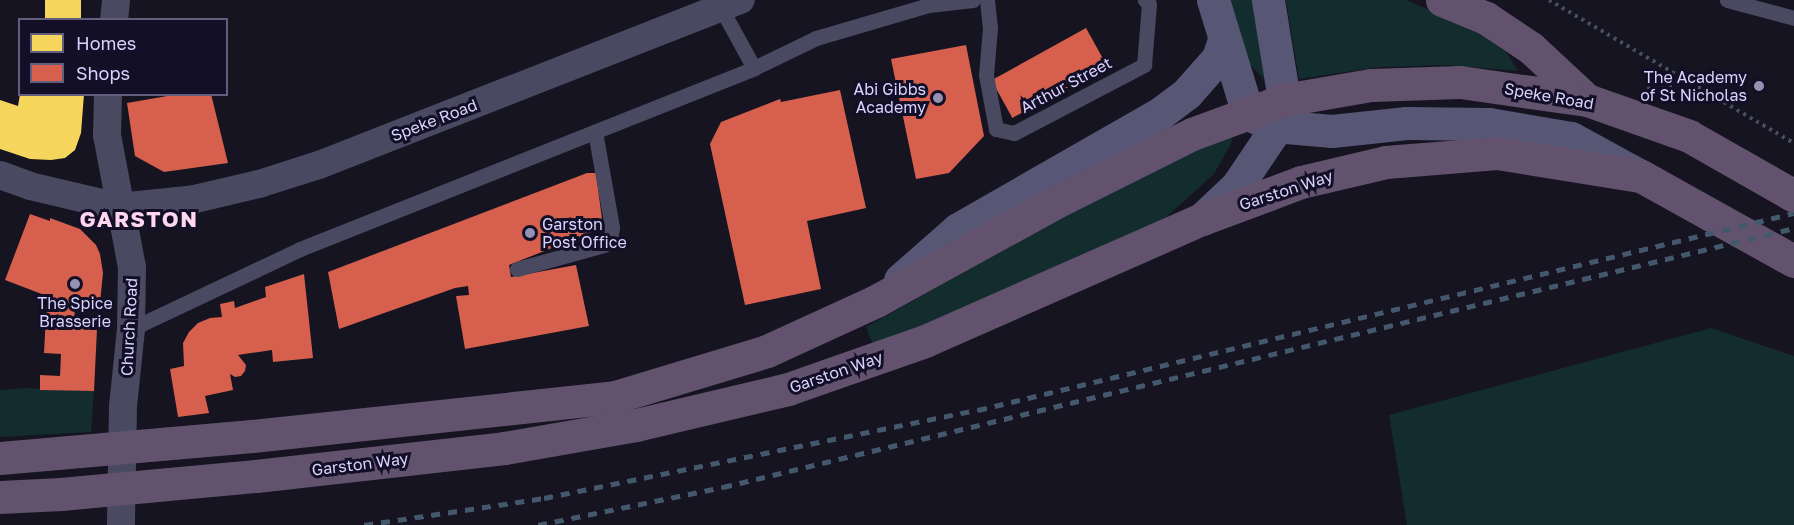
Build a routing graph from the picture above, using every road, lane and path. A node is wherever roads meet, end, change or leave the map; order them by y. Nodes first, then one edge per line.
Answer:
1 (116, 0) edge
2 (973, 0) edge
3 (987, 0) edge
4 (1145, 0) edge
5 (1213, 0) edge
6 (1268, 0) edge
7 (1442, 0) edge
8 (1549, 0) edge
9 (1727, 0) edge
10 (731, 4) edge
11 (114, 18) edge
12 (1794, 18) edge
13 (1224, 40) junction
14 (754, 68) junction
15 (108, 96) edge
16 (1587, 100) junction
17 (1269, 113) junction
18 (595, 132) junction
19 (1794, 143) edge
20 (0, 175) edge
21 (1641, 176) junction
22 (1784, 190) edge
23 (119, 207) junction
24 (1202, 219) junction
25 (1794, 261) edge
26 (517, 269) dead end
27 (876, 301) junction
28 (131, 329) junction
29 (0, 458) edge
30 (0, 497) edge
31 (121, 525) edge

1 - 11 street
2 - 14 lane
3 - 4 lane, Arthur Street
5 - 13 main road
6 - 17 main road
7 - 16 highway
8 - 19 path
9 - 12 lane
10 - 14 lane
10 - 23 street, Speke Road
13 - 17 main road
13 - 27 main road
14 - 18 lane
15 - 23 street, Church Road
16 - 17 highway, Speke Road
16 - 22 highway, Speke Road
17 - 21 main road
17 - 24 main road
17 - 27 highway
18 - 26 lane
18 - 28 lane
20 - 23 street, Speke Road
21 - 24 highway, Garston Way
21 - 25 highway
23 - 28 street, Church Road
24 - 30 highway, Garston Way
27 - 29 highway
28 - 31 street, Church Road

